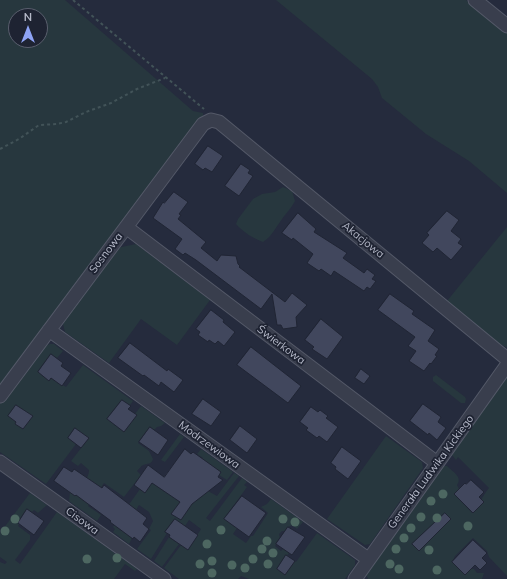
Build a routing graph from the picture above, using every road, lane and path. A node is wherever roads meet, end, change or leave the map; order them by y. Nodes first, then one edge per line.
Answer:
1 (73, 0) edge
2 (475, 0) edge
3 (507, 26) edge
4 (165, 78) junction
5 (219, 122) junction
6 (0, 149) edge
7 (126, 227) junction
8 (49, 330) junction
9 (507, 358) edge
10 (507, 365) edge
11 (0, 396) edge
12 (0, 462) edge
13 (437, 464) junction
14 (368, 559) junction
15 (164, 579) edge
16 (354, 579) edge

1 - 4 path
2 - 3 street
4 - 5 path
4 - 6 path
5 - 7 street, Sosnowa
5 - 9 street, Akacjowa
7 - 8 street, Sosnowa
7 - 13 street, Świerkowa
8 - 11 street, Sosnowa
8 - 14 street, Modrzewiowa
10 - 13 street, Generała Ludwika Kickiego
12 - 15 street, Cisowa
13 - 14 street, Generała Ludwika Kickiego
14 - 16 street, Generała Ludwika Kickiego

